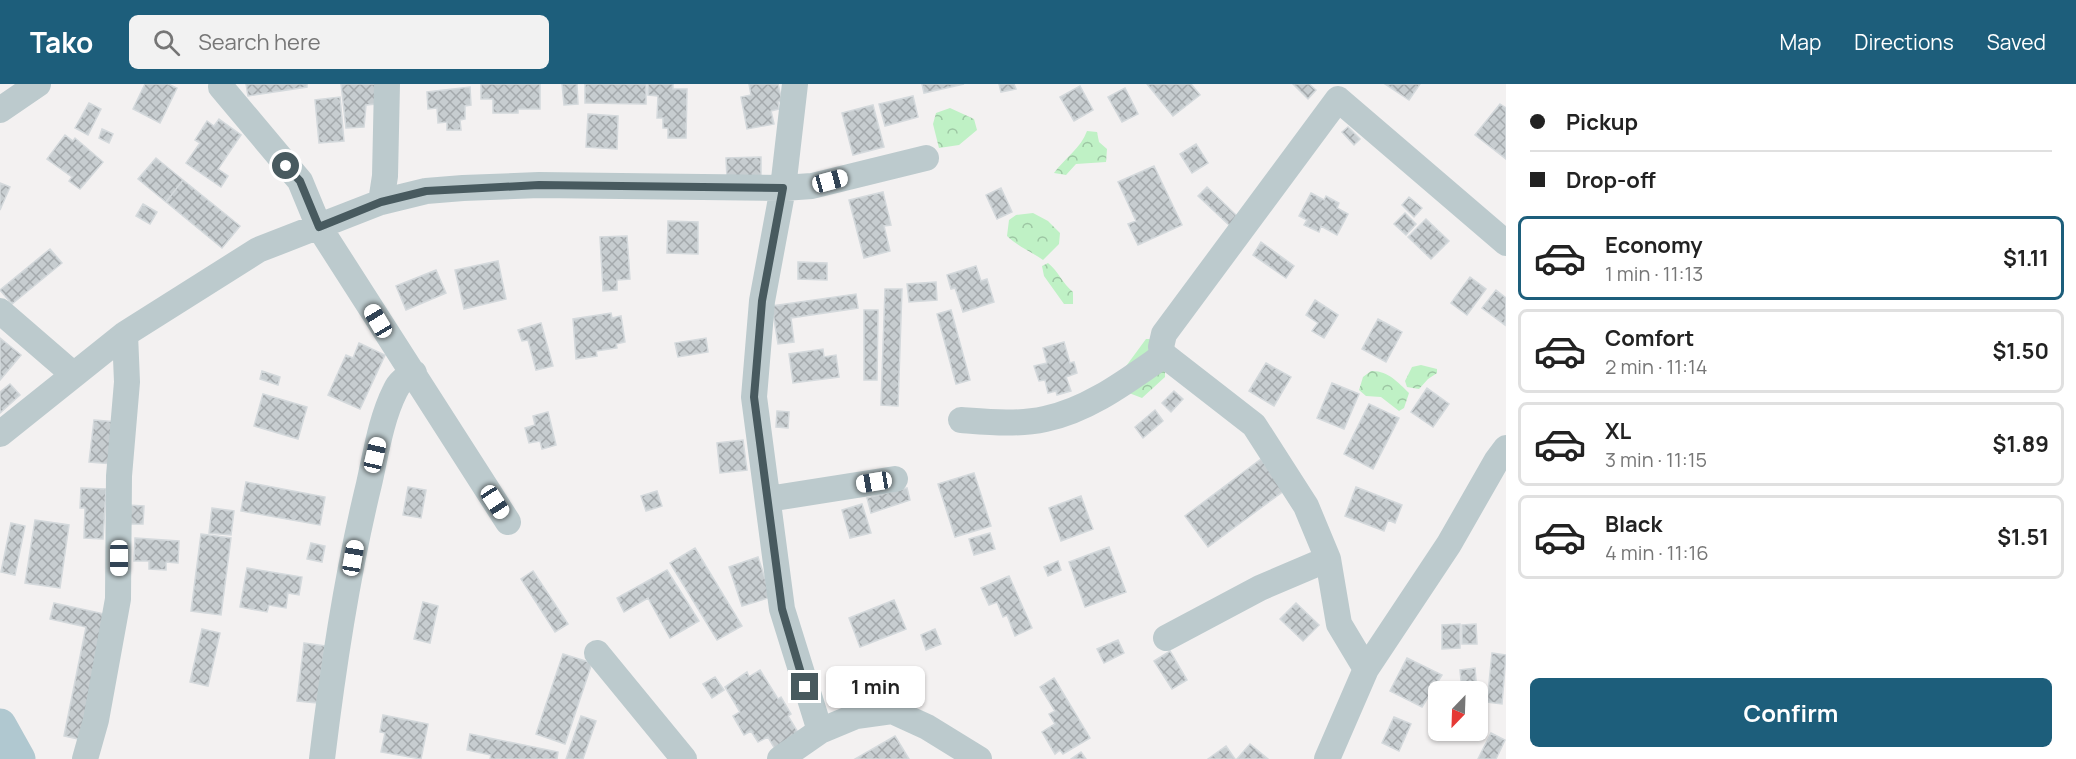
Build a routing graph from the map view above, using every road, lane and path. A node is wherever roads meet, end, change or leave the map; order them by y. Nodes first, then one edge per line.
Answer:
1 (38, 84) edge
2 (387, 84) edge
3 (795, 84) edge
4 (221, 87) dead end
5 (0, 110) edge
6 (926, 158) dead end
7 (783, 188) junction
8 (381, 202) junction
9 (319, 227) junction
10 (1506, 243) edge
11 (0, 311) edge
12 (126, 334) junction
13 (1164, 355) junction
14 (414, 373) junction
15 (74, 375) junction
16 (961, 420) dead end
17 (0, 434) edge
18 (1506, 448) edge
19 (895, 479) dead end
20 (768, 499) junction
21 (508, 522) dead end
22 (1328, 559) junction
23 (1166, 638) dead end
24 (597, 653) dead end
25 (1366, 669) junction
26 (0, 725) edge
27 (820, 731) junction
28 (19, 759) edge
29 (85, 759) edge
30 (322, 759) edge
31 (684, 759) edge
32 (780, 759) edge
33 (979, 759) edge
34 (1328, 759) edge

1 - 5 street
2 - 8 street
3 - 7 street
4 - 9 street
6 - 7 street
7 - 8 street
7 - 20 street
8 - 9 street
9 - 12 street
9 - 14 street
10 - 13 street
11 - 15 street
12 - 15 street
12 - 29 street
13 - 16 street
13 - 22 street
14 - 21 street
14 - 30 street
15 - 17 street
18 - 25 street
19 - 20 street
20 - 27 street
22 - 23 street
22 - 25 street
24 - 31 street
25 - 34 street
26 - 28 main road
27 - 32 street
27 - 33 street

